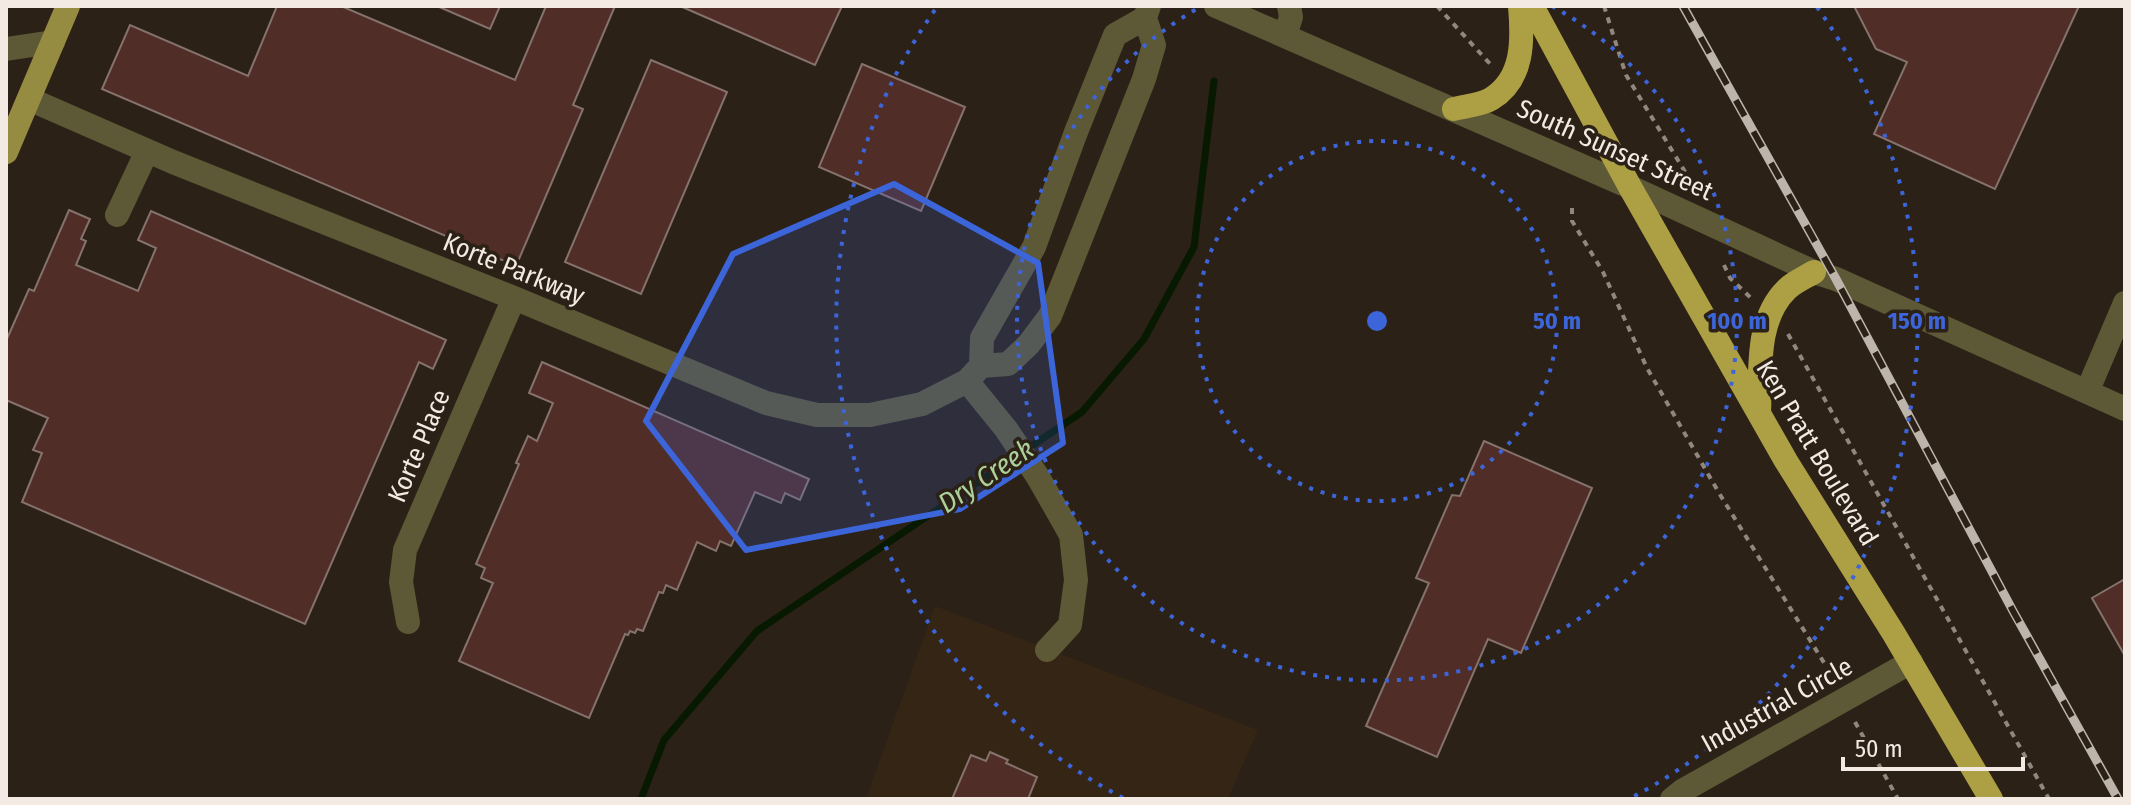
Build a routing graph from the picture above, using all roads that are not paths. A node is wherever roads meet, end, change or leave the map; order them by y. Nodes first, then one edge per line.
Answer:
1 (68, 6) edge
2 (1216, 6) edge
3 (1289, 6) edge
4 (1520, 6) edge
5 (1532, 6) edge
6 (1147, 12) edge
7 (1285, 36) junction
8 (53, 42) junction
9 (6, 49) edge
10 (29, 99) junction
11 (1454, 109) junction
12 (147, 151) junction
13 (6, 152) edge
14 (1630, 187) junction
15 (117, 215) dead end
16 (1814, 272) junction
17 (1869, 294) dead end
18 (514, 298) junction
19 (2125, 303) edge
20 (1990, 348) junction
21 (974, 374) junction
22 (2087, 392) junction
23 (2125, 409) edge
24 (1759, 412) junction
25 (408, 622) dead end
26 (1047, 650) dead end
27 (1911, 662) junction
28 (1672, 799) edge
29 (1991, 799) edge

1 - 8 main road
2 - 7 street, South Sunset Street
3 - 7 street
4 - 11 highway
5 - 14 highway, Ken Pratt Boulevard
6 - 21 street, Korte Parkway
6 - 21 street, Korte Parkway
7 - 11 street, South Sunset Street
8 - 9 street
8 - 10 main road
10 - 12 street, Korte Parkway
10 - 13 main road
11 - 14 street, South Sunset Street
12 - 15 street
12 - 18 street, Korte Parkway
14 - 16 street, South Sunset Street
14 - 24 highway, Ken Pratt Boulevard
16 - 20 street, South Sunset Street
16 - 24 highway
17 - 20 street, South Sunset Street
18 - 21 street, Korte Parkway
18 - 25 street, Korte Place
19 - 22 street
20 - 22 street, South Sunset Street
21 - 26 street
22 - 23 street, South Sunset Street
24 - 27 highway, Ken Pratt Boulevard
27 - 28 street, Industrial Circle
27 - 29 highway, Ken Pratt Boulevard

